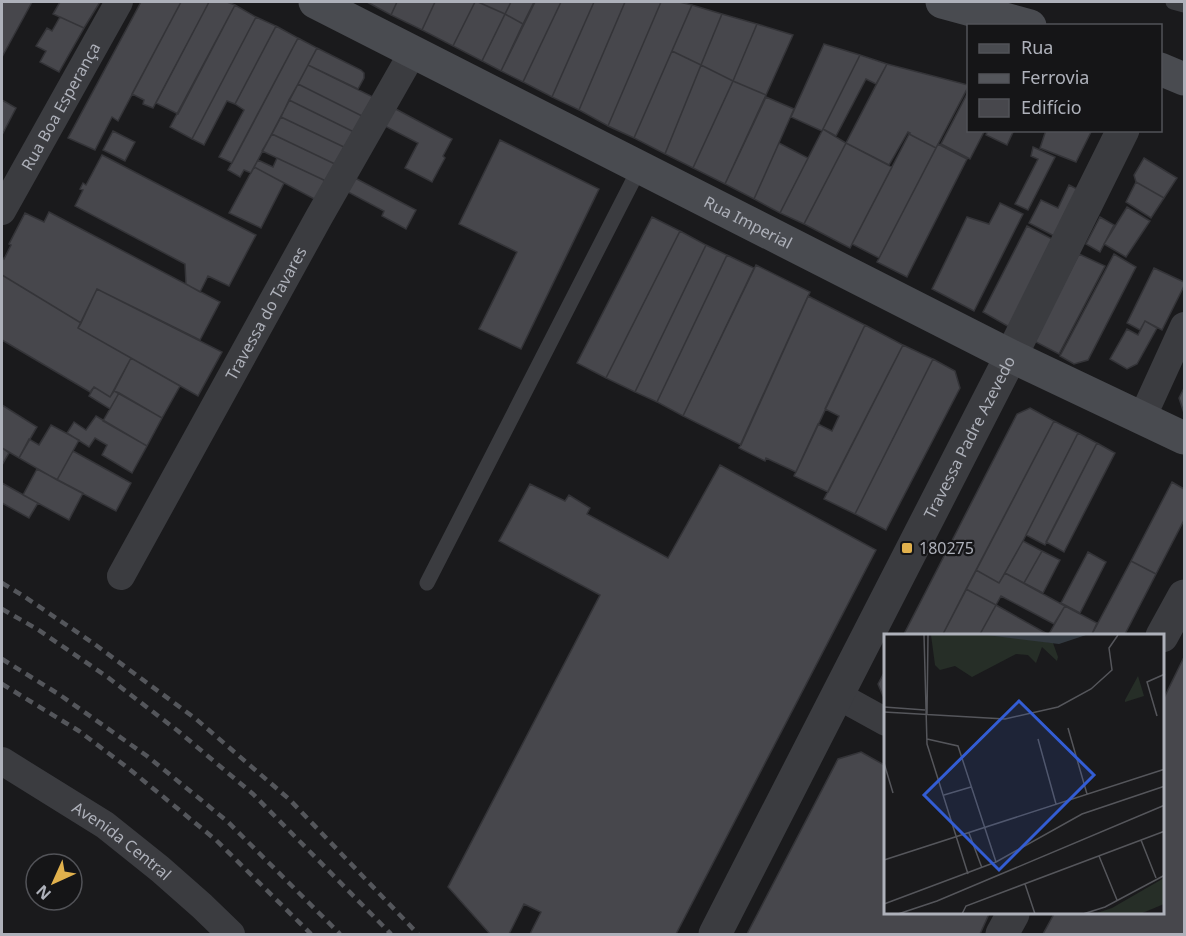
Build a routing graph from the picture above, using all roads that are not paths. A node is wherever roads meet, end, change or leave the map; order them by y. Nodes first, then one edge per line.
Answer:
1 (119, 2) edge
2 (315, 2) edge
3 (942, 2) edge
4 (1173, 2) edge
5 (1185, 5) edge
6 (1023, 24) edge
7 (413, 52) junction
8 (1162, 69) edge
9 (1185, 79) edge
10 (1122, 132) edge
11 (640, 167) junction
12 (2, 211) edge
13 (1185, 326) edge
14 (1011, 356) junction
15 (1142, 418) junction
16 (1185, 438) edge
17 (121, 576) dead end
18 (427, 583) dead end
19 (1185, 596) edge
20 (1163, 634) edge
21 (837, 695) junction
22 (884, 721) edge
23 (2, 761) edge
24 (1012, 915) edge
25 (231, 934) edge
26 (715, 934) edge
27 (1002, 934) edge

1 - 12 street, Rua Boa Esperança
2 - 7 main road, Rua Imperial
3 - 6 main road
4 - 5 lane
7 - 11 main road, Rua Imperial
7 - 17 street, Travessa do Tavares
8 - 9 main road
10 - 14 street, Travessa Padre Azevedo
11 - 14 main road, Rua Imperial
11 - 18 lane
13 - 15 street
14 - 15 main road, Rua Imperial
14 - 21 street, Travessa Padre Azevedo
15 - 16 main road, Rua Imperial
19 - 20 street
21 - 22 street
21 - 26 street, Travessa Padre Azevedo
23 - 25 street, Avenida Central
24 - 27 street

